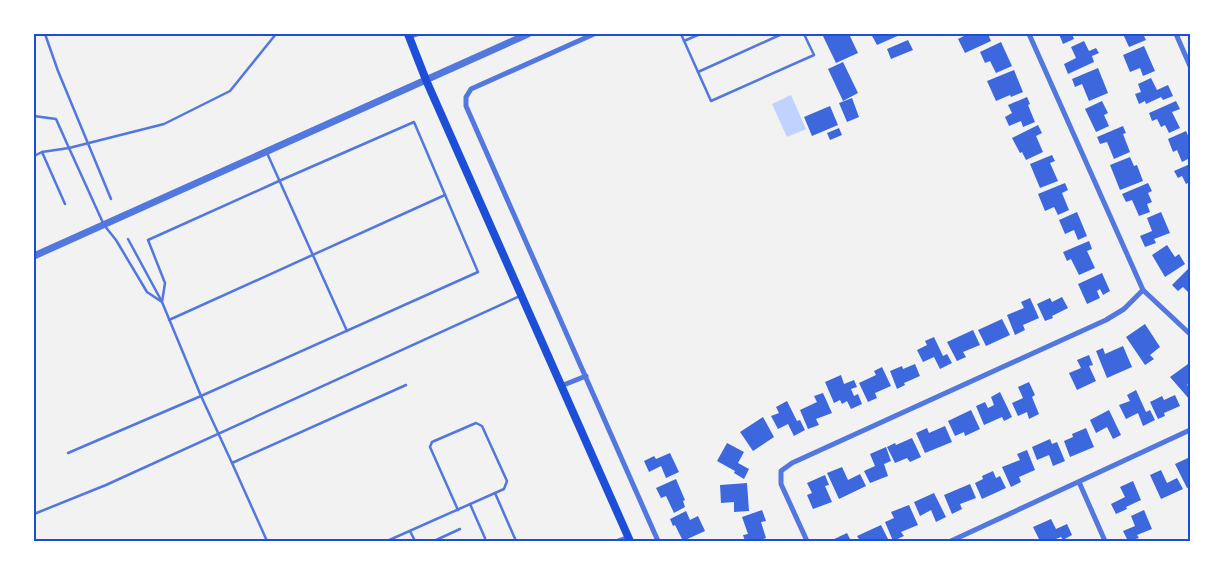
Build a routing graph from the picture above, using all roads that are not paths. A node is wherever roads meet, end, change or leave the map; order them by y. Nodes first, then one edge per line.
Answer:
1 (45, 34) edge
2 (276, 34) edge
3 (420, 34) edge
4 (528, 34) edge
5 (594, 34) edge
6 (681, 34) edge
7 (700, 34) edge
8 (782, 34) edge
9 (804, 34) edge
10 (1029, 34) edge
11 (1176, 34) edge
12 (409, 36) edge
13 (684, 41) junction
14 (1190, 66) edge
15 (698, 72) junction
16 (426, 80) junction
17 (34, 116) edge
18 (88, 144) junction
19 (70, 148) junction
20 (42, 152) junction
21 (266, 152) junction
22 (34, 156) edge
23 (279, 180) junction
24 (445, 195) junction
25 (111, 199) dead end
26 (65, 204) dead end
27 (104, 224) junction
28 (128, 239) dead end
29 (34, 256) edge
30 (313, 256) junction
31 (1143, 290) junction
32 (521, 296) junction
33 (162, 302) junction
34 (169, 320) junction
35 (347, 331) junction
36 (1190, 334) edge
37 (586, 376) junction
38 (406, 385) dead end
39 (561, 386) junction
40 (201, 396) junction
41 (1190, 430) edge
42 (218, 434) junction
43 (68, 453) dead end
44 (232, 463) junction
45 (1079, 482) junction
46 (495, 493) junction
47 (470, 504) junction
48 (458, 510) junction
49 (34, 514) edge
50 (460, 529) dead end
51 (410, 531) junction
52 (484, 538) dead end
53 (628, 539) edge
54 (267, 541) edge
55 (387, 541) edge
56 (415, 541) edge
57 (434, 541) edge
58 (516, 541) edge
59 (616, 541) edge
60 (658, 541) edge
61 (807, 541) edge
62 (954, 541) edge
63 (1105, 541) edge

1 - 18 lane
2 - 18 lane
3 - 12 lane
4 - 16 street
5 - 37 street
6 - 13 lane
7 - 13 lane
8 - 15 lane
9 - 15 lane
10 - 31 street
11 - 14 street
12 - 16 main road
13 - 15 lane
16 - 21 street
16 - 32 main road
17 - 19 lane
18 - 19 lane
18 - 25 lane
19 - 20 lane
19 - 27 lane
20 - 22 lane
20 - 26 lane
21 - 23 lane
21 - 27 street
23 - 24 lane
23 - 30 lane
23 - 33 lane
24 - 30 lane
24 - 35 lane
27 - 29 street
27 - 33 lane
28 - 33 lane
30 - 34 lane
30 - 35 lane
31 - 36 street
31 - 61 street
32 - 39 main road
32 - 42 lane
33 - 34 lane
34 - 40 lane
35 - 40 lane
37 - 39 street
37 - 60 street
38 - 44 lane
39 - 53 main road
40 - 42 lane
40 - 43 lane
41 - 45 street
42 - 44 lane
42 - 49 lane
44 - 54 lane
45 - 62 street
45 - 63 street
46 - 47 lane
46 - 48 lane
46 - 58 lane
47 - 48 lane
47 - 52 lane
48 - 51 lane
50 - 57 lane
51 - 55 lane
51 - 56 lane
53 - 59 lane

